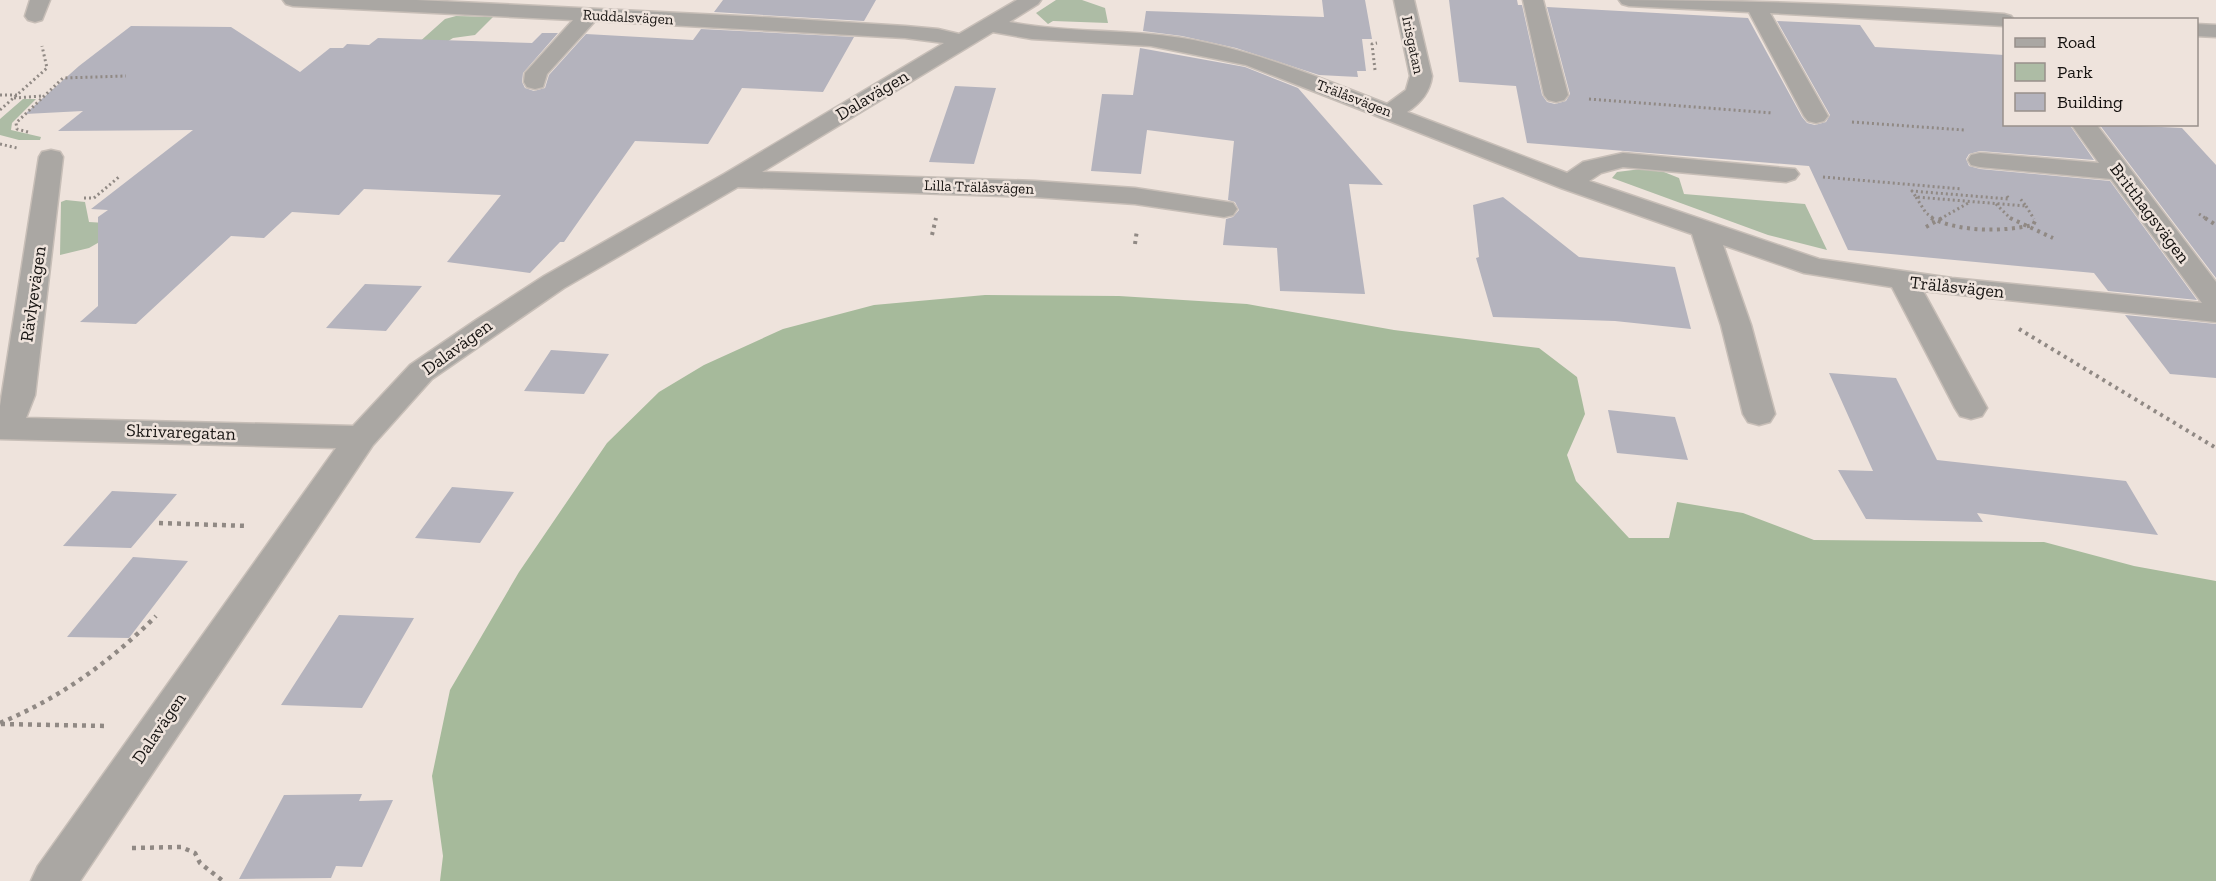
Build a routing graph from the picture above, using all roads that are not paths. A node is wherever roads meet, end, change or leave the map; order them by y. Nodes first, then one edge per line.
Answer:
1 (294, 0) edge
2 (671, 0) edge
3 (1031, 0) edge
4 (1404, 0) edge
5 (1533, 0) edge
6 (1629, 0) edge
7 (1898, 6) edge
8 (1757, 8) junction
9 (589, 15) junction
10 (656, 18) junction
11 (2003, 20) edge
12 (990, 25) junction
13 (2198, 30) edge
14 (2216, 31) edge
15 (962, 41) junction
16 (535, 82) dead end
17 (1556, 95) dead end
18 (1390, 112) junction
19 (1816, 116) dead end
20 (2084, 126) edge
21 (44, 146) road end
22 (1980, 160) dead end
23 (2119, 172) junction
24 (1786, 174) dead end
25 (733, 178) junction
26 (1570, 183) junction
27 (1224, 209) dead end
28 (1704, 230) junction
29 (1903, 281) junction
30 (2216, 302) edge
31 (2216, 313) edge
32 (1971, 408) dead end
33 (1759, 414) dead end
34 (2, 428) edge
35 (362, 437) junction
36 (54, 881) edge

1 - 9 street, Ruddalsvägen
2 - 10 street
3 - 12 street, Dalavägen
4 - 18 street, Irisgatan
5 - 17 street
6 - 8 street
7 - 8 street
7 - 11 street
8 - 19 street
9 - 10 street, Ruddalsvägen
9 - 16 street
10 - 15 street, Ruddalsvägen
12 - 15 street, Dalavägen
12 - 18 street, Trälåsvägen
13 - 14 street
15 - 25 street, Dalavägen
18 - 26 street, Trälåsvägen
20 - 23 street, Britthagsvägen
21 - 34 street, Rävlyevägen
22 - 23 street
23 - 30 street, Britthagsvägen
24 - 26 street
25 - 27 street, Lilla Trälåsvägen
25 - 35 street, Dalavägen
26 - 28 street, Trälåsvägen
28 - 29 street, Trälåsvägen
28 - 33 street
29 - 31 street, Trälåsvägen
29 - 32 street
34 - 35 street, Skrivaregatan
35 - 36 street, Dalavägen

